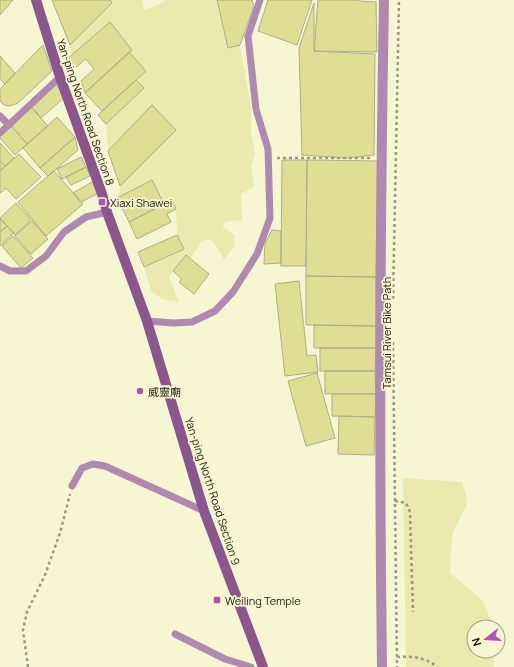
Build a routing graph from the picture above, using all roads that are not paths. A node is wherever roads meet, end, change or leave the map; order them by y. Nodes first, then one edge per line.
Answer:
1 (36, 0) edge
2 (260, 0) edge
3 (384, 0) edge
4 (60, 76) junction
5 (0, 116) edge
6 (9, 125) junction
7 (0, 133) edge
8 (107, 212) junction
9 (0, 266) edge
10 (147, 321) junction
11 (72, 486) road end
12 (204, 511) junction
13 (175, 634) dead end
14 (251, 667) edge
15 (262, 667) edge
16 (382, 667) edge

1 - 4 street, Yan-ping North Road Section 8
2 - 10 lane
3 - 16 street
4 - 6 lane
4 - 8 street, Yan-ping North Road Section 8
5 - 6 lane
6 - 7 lane
8 - 9 lane
8 - 10 street, Yan-ping North Road Section 8
10 - 12 street, Yan-ping North Road Section 9
11 - 12 lane
12 - 15 street, Yan-ping North Road Section 9
13 - 14 lane

